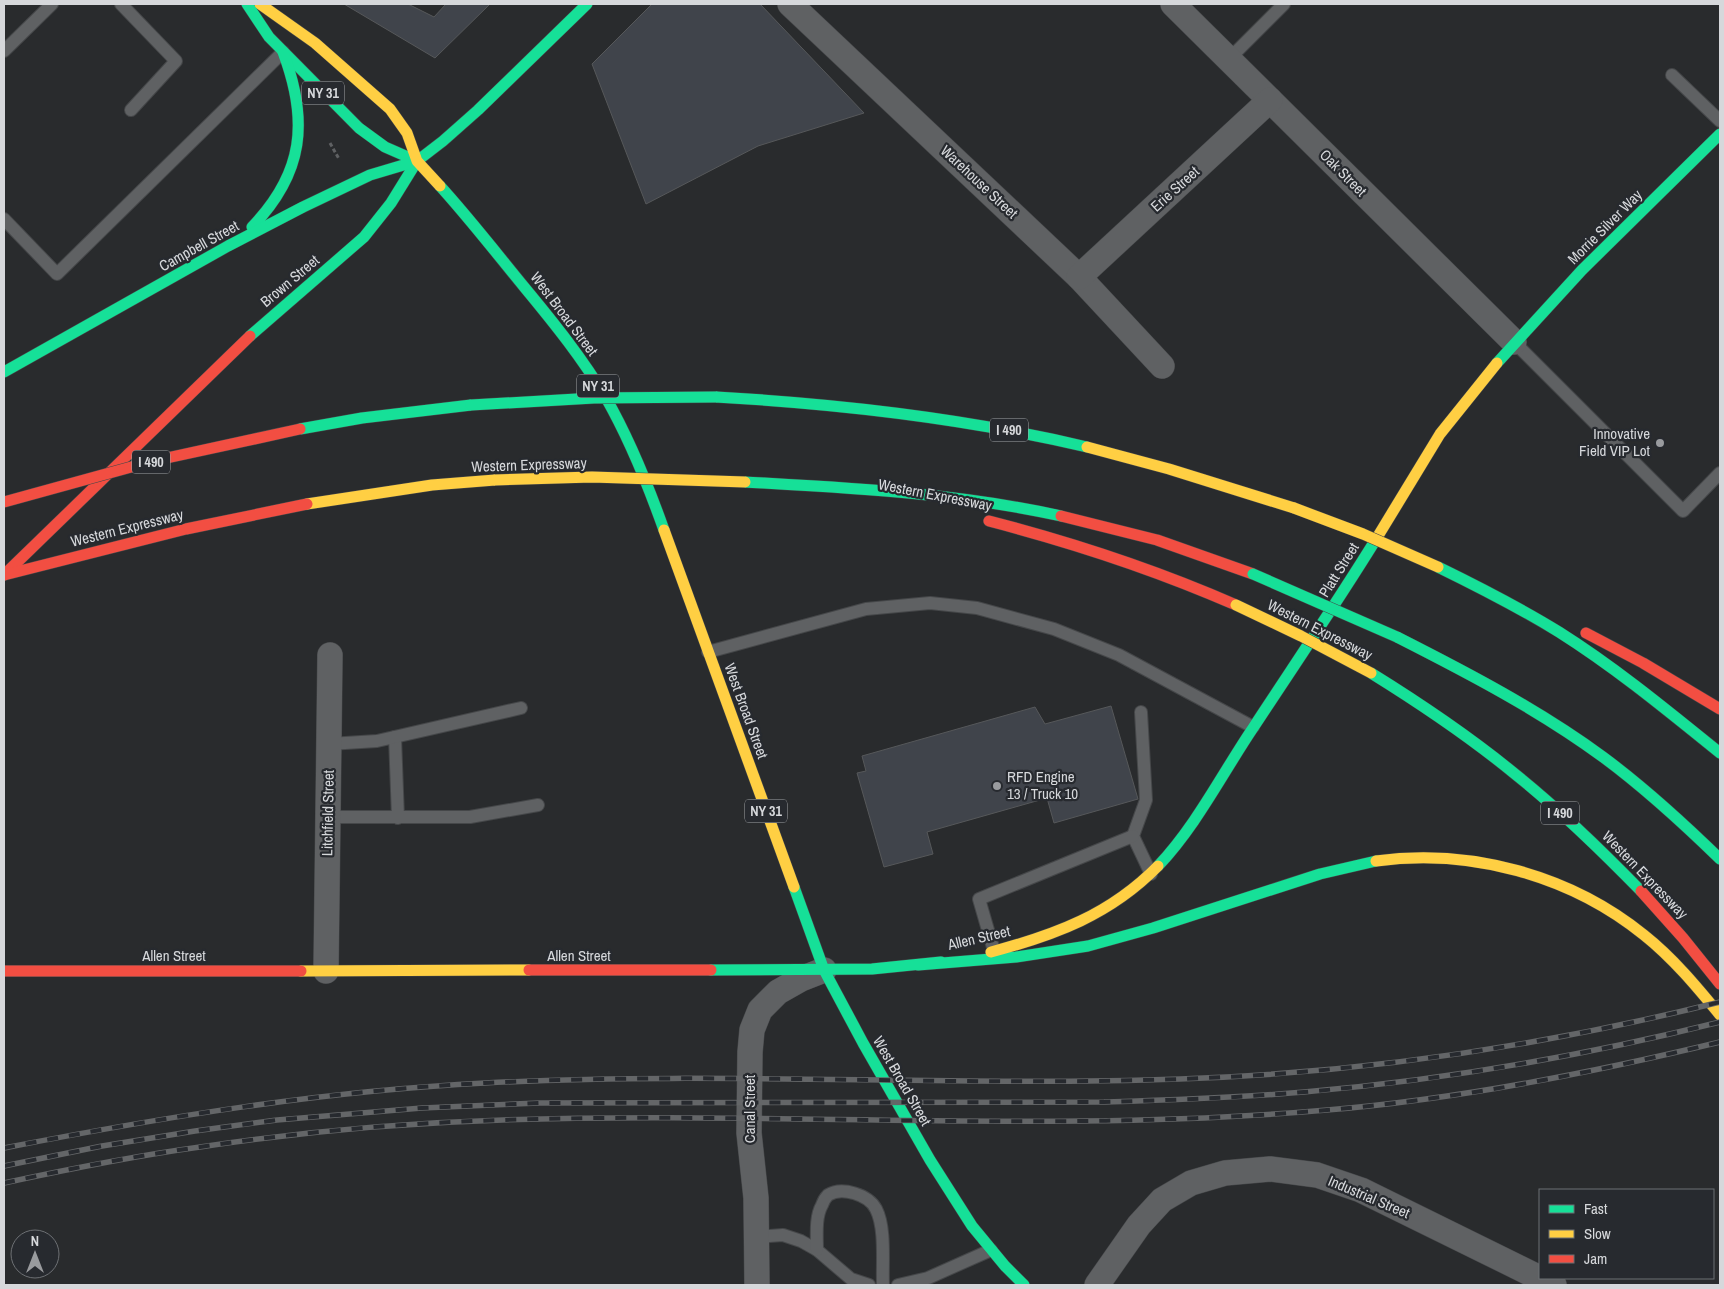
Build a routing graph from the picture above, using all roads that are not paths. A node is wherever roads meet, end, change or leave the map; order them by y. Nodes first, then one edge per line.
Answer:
1 (52, 4) edge
2 (121, 4) edge
3 (247, 4) edge
4 (260, 4) edge
5 (587, 4) edge
6 (790, 4) edge
7 (1173, 4) edge
8 (1284, 4) edge
9 (4, 51) edge
10 (283, 52) junction
11 (1229, 59) junction
12 (1672, 75) dead end
13 (1270, 100) junction
14 (131, 110) dead end
15 (1720, 121) edge
16 (1720, 134) edge
17 (417, 161) junction
18 (4, 219) edge
19 (228, 246) junction
20 (1079, 277) junction
21 (1514, 342) junction
22 (1162, 366) dead end
23 (4, 372) edge
24 (1720, 473) edge
25 (745, 482) junction
26 (4, 502) edge
27 (926, 506) dead end
28 (979, 518) dead end
29 (1438, 567) junction
30 (4, 575) edge
31 (708, 652) junction
32 (330, 654) dead end
33 (521, 708) dead end
34 (1720, 709) edge
35 (1141, 712) dead end
36 (1253, 728) junction
37 (395, 737) junction
38 (329, 744) junction
39 (1720, 753) edge
40 (538, 805) dead end
41 (328, 817) junction
42 (398, 818) junction
43 (1133, 836) junction
44 (1720, 859) edge
45 (1151, 874) junction
46 (1137, 886) joint
47 (994, 951) junction
48 (918, 965) junction
49 (824, 970) junction
50 (4, 971) edge
51 (326, 971) junction
52 (1720, 984) edge
53 (1720, 1015) edge
54 (756, 1237) junction
55 (817, 1250) junction
56 (991, 1250) junction
57 (1539, 1278) edge
58 (1542, 1279) edge
59 (757, 1285) edge
60 (869, 1285) edge
61 (883, 1285) edge
62 (898, 1285) edge
63 (1024, 1285) edge
64 (1096, 1285) edge
65 (1554, 1285) edge

1 - 9 lane
2 - 14 lane
3 - 10 main road, West Broad Street / NY 31
4 - 17 main road, West Broad Street / NY 31
5 - 17 main road, Brown Street
6 - 20 street, Warehouse Street
7 - 11 street, Oak Street
8 - 11 lane
10 - 17 main road, West Broad Street / NY 31
10 - 18 lane
10 - 19 main road
11 - 13 street, Oak Street
12 - 15 lane
13 - 20 street, Erie Street
13 - 21 street, Oak Street
16 - 21 main road, Morrie Silver Way
17 - 19 main road, Campbell Street
17 - 30 main road, Brown Street
17 - 31 main road, West Broad Street / NY 31
19 - 23 main road, Campbell Street
20 - 22 street, Warehouse Street
21 - 24 lane
21 - 36 main road, Platt Street
25 - 27 main road, Western Expressway
25 - 30 main road, Western Expressway, bridge
25 - 44 main road, bridge
26 - 29 main road, I 490, bridge
28 - 52 main road, Western Expressway / I 490, bridge
29 - 34 main road
29 - 39 main road, I 490
31 - 36 lane
31 - 49 main road, West Broad Street / NY 31
32 - 38 street, Litchfield Street
33 - 37 lane
35 - 43 lane
36 - 45 main road, Platt Street
37 - 38 lane
37 - 42 lane
38 - 41 street, Litchfield Street
40 - 42 lane
41 - 42 lane
41 - 51 street, Litchfield Street
43 - 45 lane
43 - 47 lane
45 - 46 main road, Platt Street
46 - 47 main road, Allen Street
47 - 48 main road, Allen Street
48 - 49 main road, Allen Street
48 - 53 main road
49 - 51 main road, Allen Street
49 - 54 street, Canal Street
49 - 56 main road, West Broad Street / NY 31
50 - 51 main road, Allen Street
54 - 55 lane
54 - 59 street, Canal Street
55 - 60 lane
55 - 61 lane
56 - 62 lane
56 - 63 main road, West Broad Street / NY 31
57 - 64 street, Industrial Street
58 - 65 street, Industrial Street

